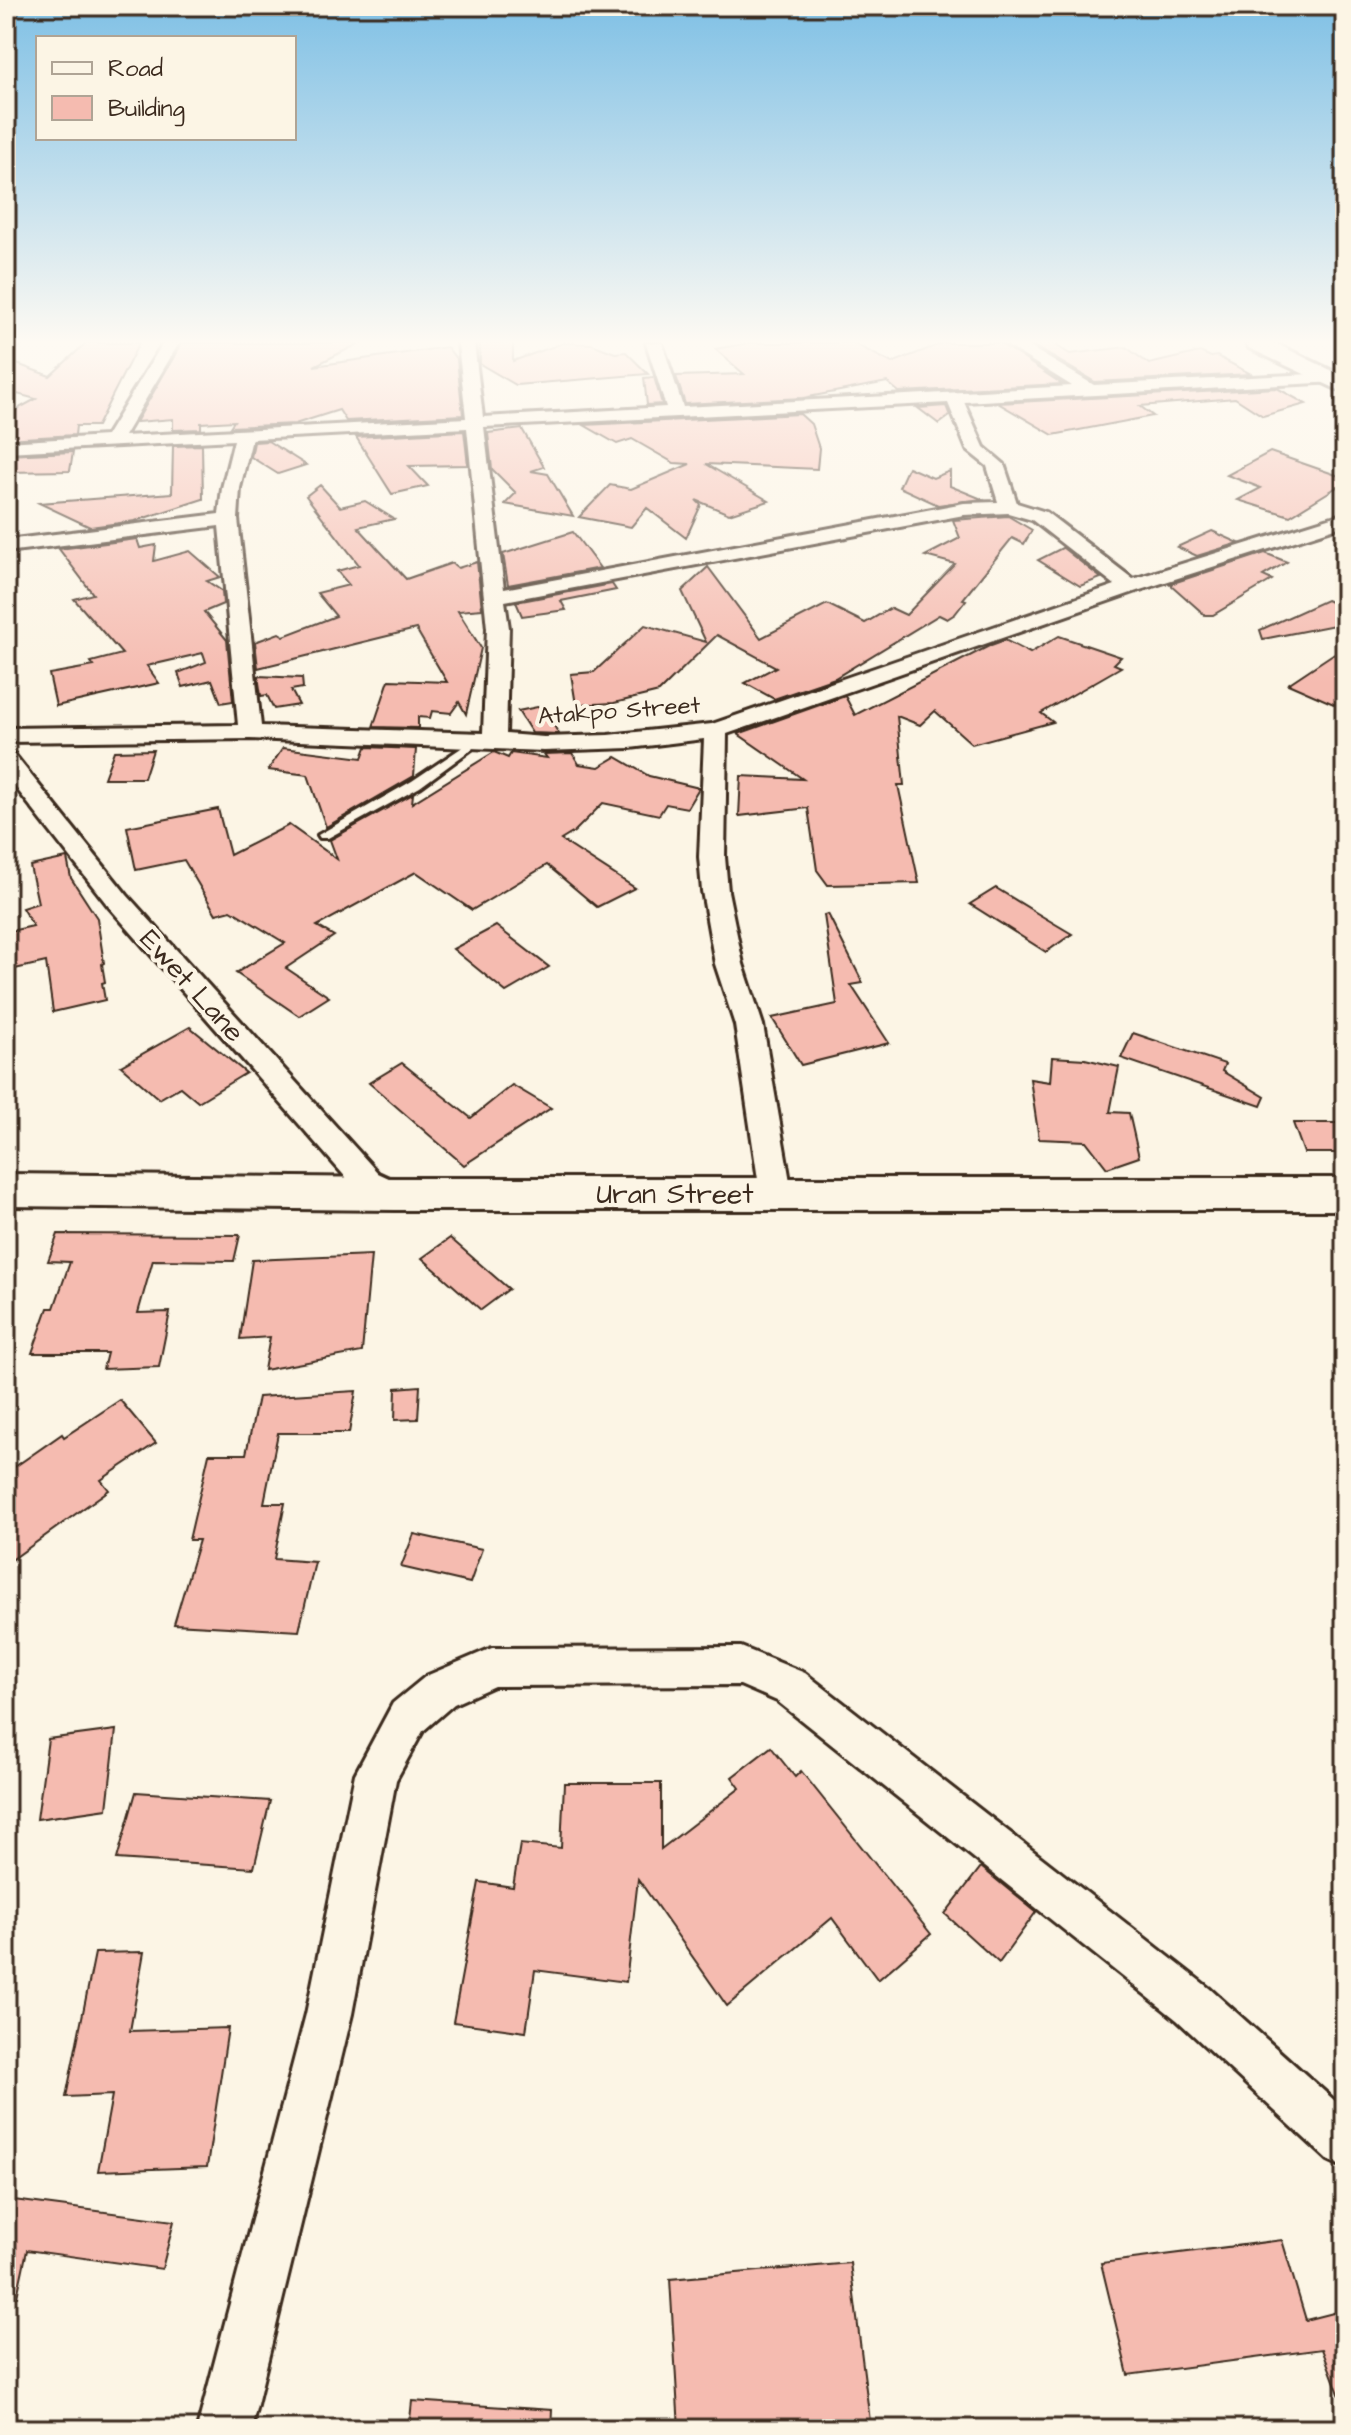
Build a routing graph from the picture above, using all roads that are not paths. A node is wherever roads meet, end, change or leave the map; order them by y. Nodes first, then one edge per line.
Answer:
1 (239, 457) edge
2 (477, 457) edge
3 (985, 457) edge
4 (1009, 507) junction
5 (228, 519) junction
6 (1345, 519) edge
7 (6, 546) edge
8 (1130, 587) junction
9 (494, 597) junction
10 (716, 730) junction
11 (250, 732) junction
12 (6, 735) edge
13 (485, 740) junction
14 (6, 759) edge
15 (324, 835) dead end
16 (6, 1190) edge
17 (776, 1193) junction
18 (395, 1194) junction
19 (1345, 1194) edge
20 (1345, 2143) edge
21 (224, 2429) edge

1 - 5 street
2 - 9 street
3 - 4 street
4 - 8 street
4 - 9 street
5 - 7 street
5 - 11 street
6 - 8 street, Atakpo Street
8 - 10 street, Atakpo Street
9 - 13 street
10 - 13 street, Atakpo Street
10 - 17 street
11 - 12 street, Atakpo Street
11 - 13 street, Atakpo Street
13 - 15 lane
14 - 18 street, Ewet Lane
16 - 18 street, Uran Street
17 - 18 street, Uran Street
17 - 19 street, Uran Street
20 - 21 street

